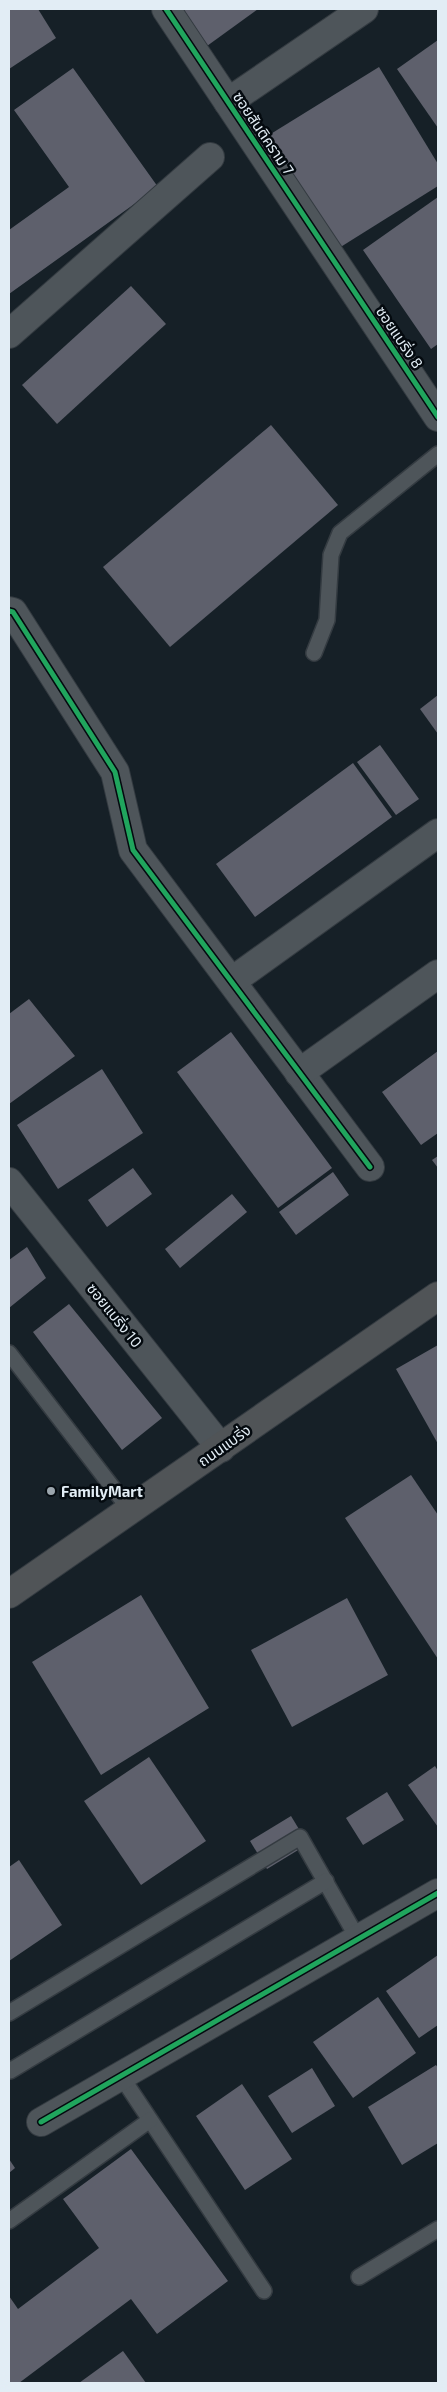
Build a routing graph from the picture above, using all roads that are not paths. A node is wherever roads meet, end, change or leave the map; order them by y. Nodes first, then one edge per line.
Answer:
1 (166, 9) edge
2 (364, 9) edge
3 (228, 102) junction
4 (210, 156) dead end
5 (341, 272) joint
6 (9, 334) edge
7 (438, 417) edge
8 (438, 454) edge
9 (9, 611) edge
10 (314, 652) dead end
11 (438, 833) edge
12 (438, 974) edge
13 (232, 981) junction
14 (299, 1073) junction
15 (370, 1167) dead end
16 (9, 1182) edge
17 (438, 1296) edge
18 (9, 1354) edge
19 (221, 1448) junction
20 (130, 1510) junction
21 (9, 1594) edge
22 (326, 1881) junction
23 (438, 1894) edge
24 (358, 1939) junction
25 (9, 2014) edge
26 (9, 2069) edge
27 (121, 2076) junction
28 (150, 2120) junction
29 (41, 2122) dead end
30 (9, 2220) edge
31 (438, 2229) edge
32 (358, 2277) dead end
33 (264, 2291) dead end

1 - 3 street, ซอยสันติคราม 7
2 - 3 street
3 - 5 street, ซอยสันติคราม 7
4 - 6 street
5 - 7 street, ซอยแบริ่ง 8
8 - 10 lane
9 - 13 street
11 - 13 street
12 - 14 street
13 - 14 street
14 - 15 street
16 - 19 street, ซอยแบริ่ง 10
17 - 19 main road, ถนนแบริ่ง
18 - 20 lane
19 - 20 main road, ถนนแบริ่ง
20 - 21 main road, ถนนแบริ่ง
22 - 24 lane
22 - 25 lane
22 - 26 lane
23 - 24 street
24 - 27 street
27 - 28 lane
27 - 29 street
28 - 30 lane
28 - 33 lane
31 - 32 lane

